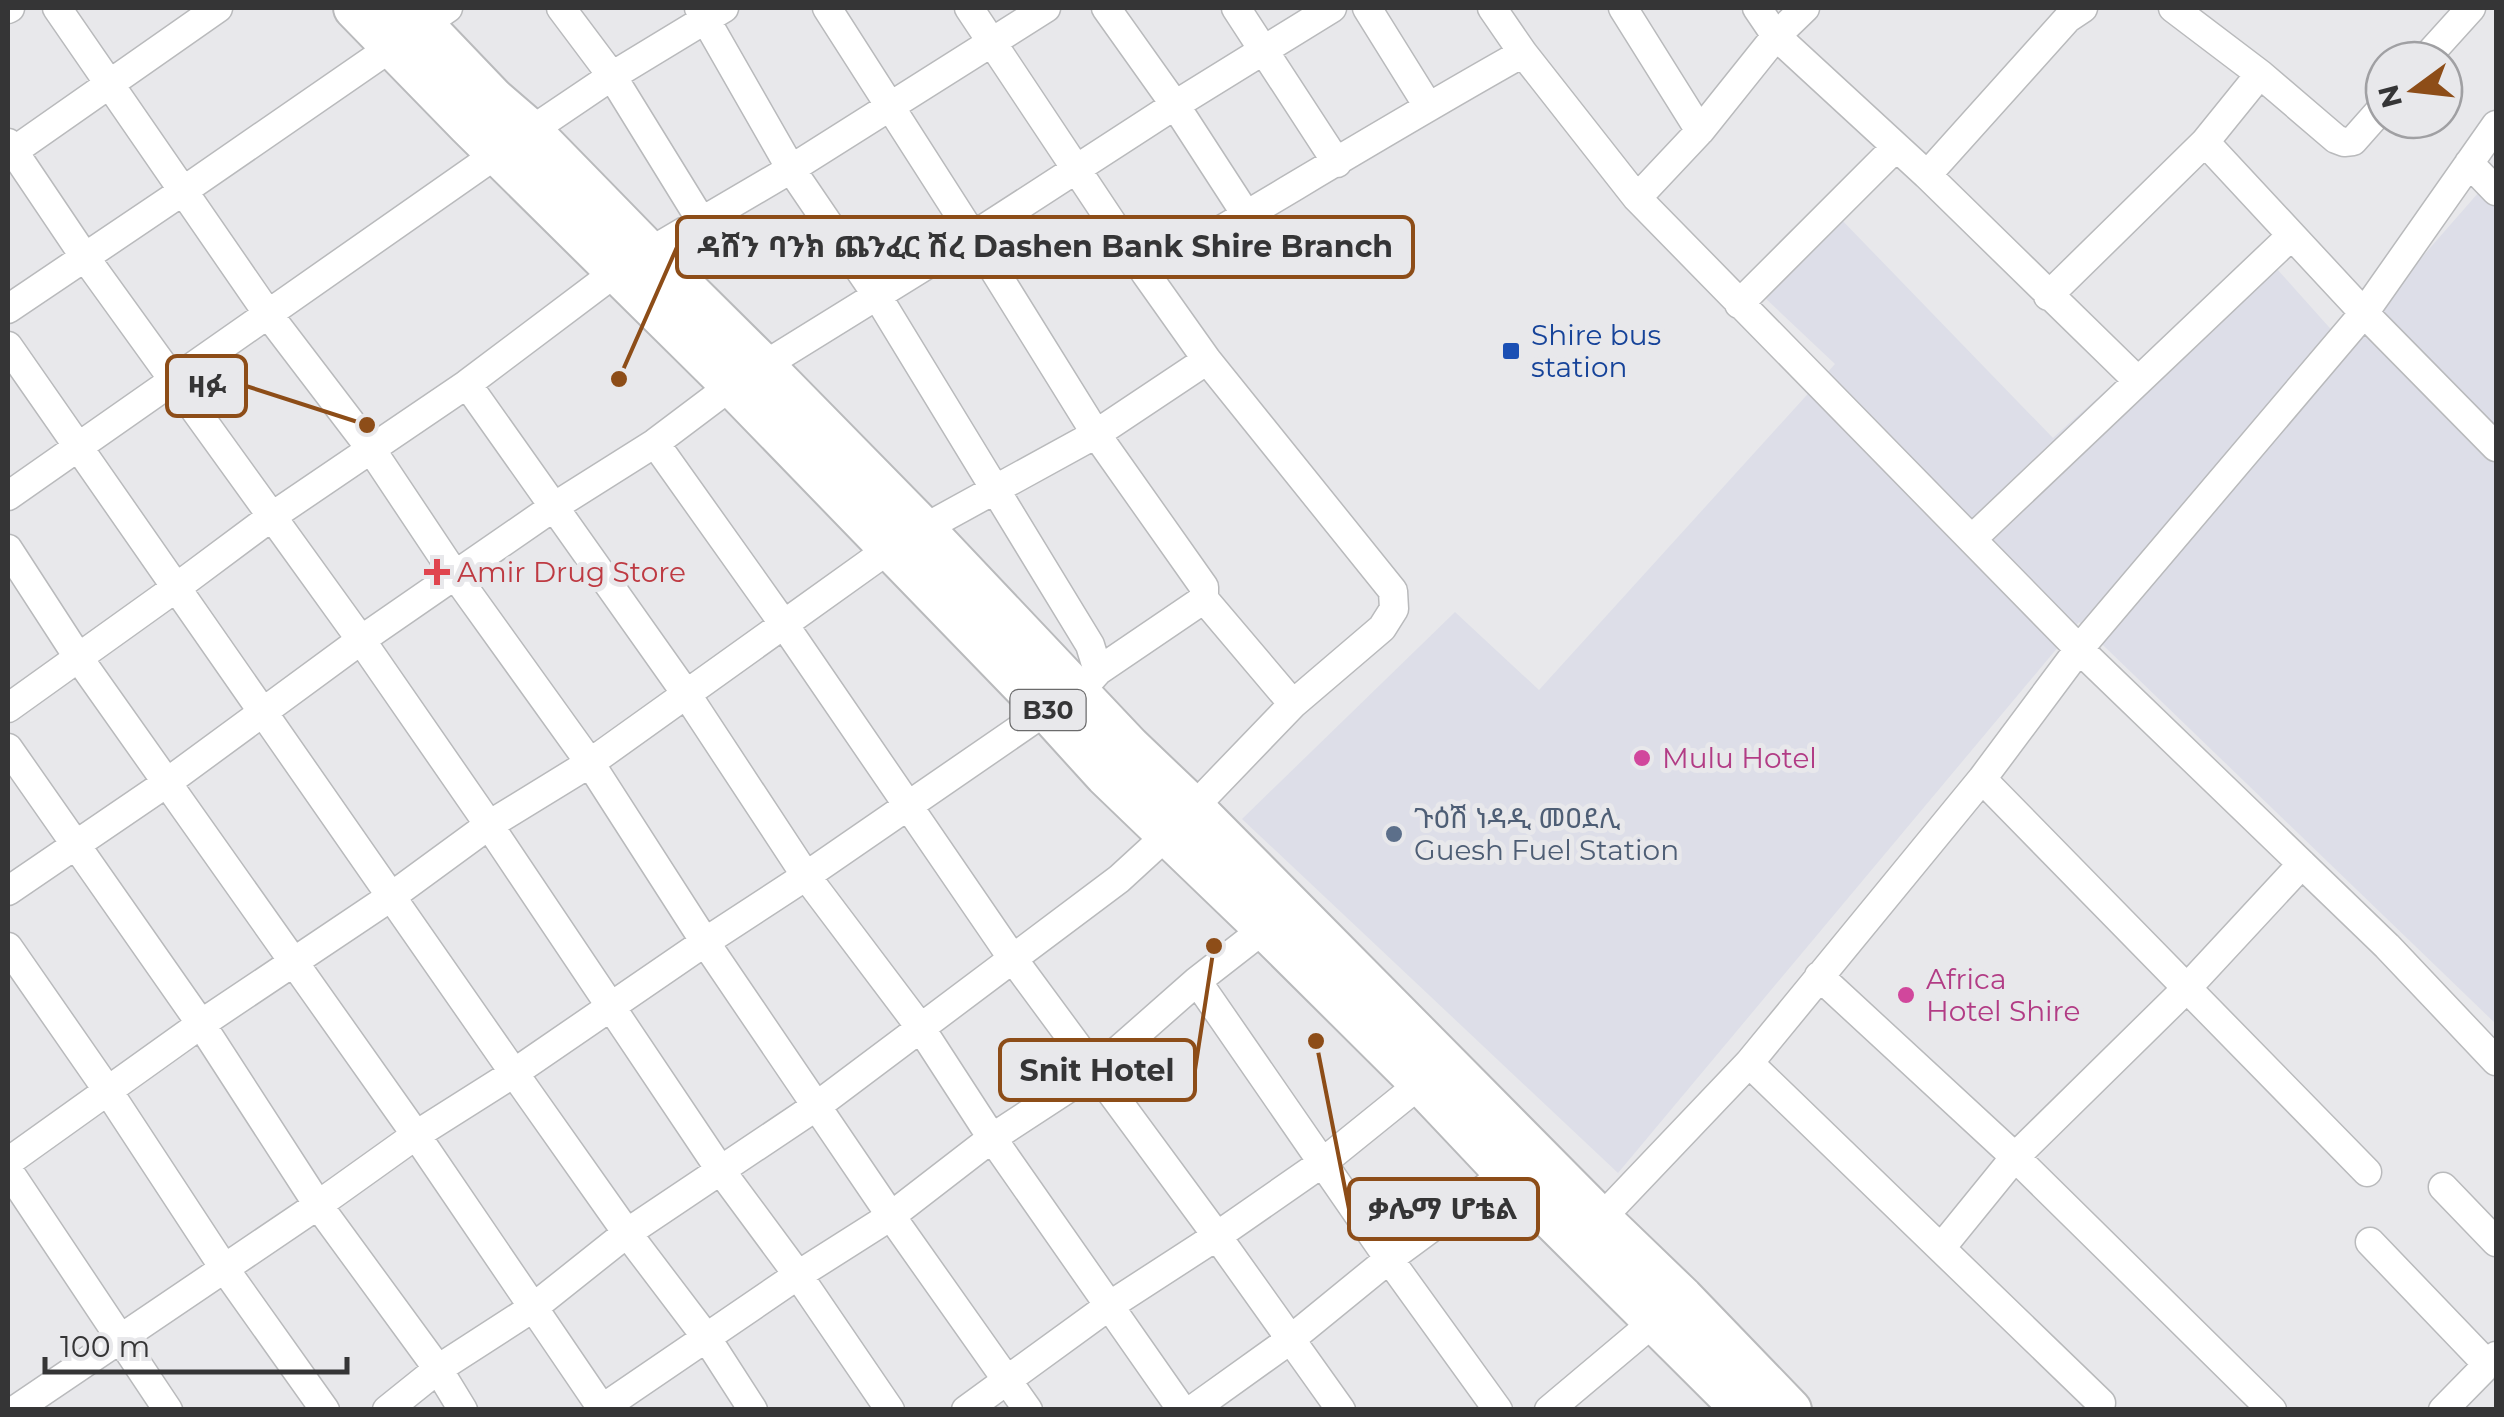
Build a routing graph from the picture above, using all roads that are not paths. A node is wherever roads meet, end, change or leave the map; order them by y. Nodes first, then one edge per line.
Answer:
1 (57, 8) edge
2 (218, 8) edge
3 (356, 8) edge
4 (561, 8) edge
5 (827, 8) edge
6 (970, 8) edge
7 (1046, 8) edge
8 (1106, 8) edge
9 (1236, 8) edge
10 (1332, 8) edge
11 (1367, 8) edge
12 (1492, 8) edge
13 (1623, 8) edge
14 (1757, 8) edge
15 (1805, 8) edge
16 (2174, 8) edge
17 (2471, 8) edge
18 (2069, 11) edge
19 (710, 12) edge
20 (417, 21) edge
21 (1776, 36) junction
22 (2442, 40) edge
23 (992, 43) junction
24 (1264, 49) junction
25 (1524, 53) junction
26 (2260, 74) junction
27 (612, 76) junction
28 (110, 85) junction
29 (1175, 105) junction
30 (890, 106) junction
31 (1428, 106) junction
32 (2496, 125) edge
33 (2364, 129) edge
34 (1700, 130) junction
35 (514, 142) junction
36 (2205, 142) junction
37 (1894, 148) junction
38 (9, 150) edge
39 (1337, 163) junction
40 (2469, 163) junction
41 (1076, 168) junction
42 (791, 169) junction
43 (1927, 176) junction
44 (183, 191) junction
45 (2496, 192) edge
46 (1637, 198) junction
47 (1247, 216) junction
48 (702, 222) junction
49 (973, 236) junction
50 (2291, 236) junction
51 (84, 256) junction
52 (633, 262) junction
53 (1146, 274) junction
54 (876, 294) junction
55 (2048, 296) junction
56 (1739, 304) junction
57 (8, 309) edge
58 (268, 314) junction
59 (2364, 314) junction
60 (8, 346) edge
61 (1207, 360) junction
62 (748, 376) junction
63 (172, 380) junction
64 (2138, 381) junction
65 (466, 384) junction
66 (1096, 434) junction
67 (656, 443) junction
68 (78, 445) junction
69 (2496, 447) edge
70 (370, 449) junction
71 (997, 490) junction
72 (8, 496) edge
73 (555, 506) junction
74 (270, 516) junction
75 (906, 539) junction
76 (1972, 540) junction
77 (8, 549) edge
78 (456, 576) junction
79 (177, 588) junction
80 (1204, 599) junction
81 (783, 623) junction
82 (360, 640) junction
83 (2080, 649) junction
84 (78, 657) junction
85 (1074, 691) junction
86 (687, 695) junction
87 (1293, 704) junction
88 (8, 708) edge
89 (262, 712) junction
90 (8, 748) edge
91 (590, 763) junction
92 (1982, 779) junction
93 (166, 784) junction
94 (906, 806) junction
95 (1180, 822) junction
96 (489, 826) junction
97 (75, 844) junction
98 (2302, 864) junction
99 (806, 876) junction
100 (8, 891) edge
101 (392, 896) junction
102 (1254, 902) junction
103 (705, 942) junction
104 (8, 948) edge
105 (1012, 959) junction
106 (295, 963) junction
107 (1819, 976) junction
108 (1197, 981) junction
109 (2186, 989) junction
110 (610, 1006) junction
111 (201, 1024) junction
112 (920, 1027) junction
113 (2496, 1060) edge
114 (1749, 1063) junction
115 (1096, 1070) junction
116 (1433, 1072) junction
117 (514, 1073) junction
118 (108, 1091) junction
119 (818, 1106) junction
120 (416, 1136) junction
121 (992, 1138) junction
122 (2015, 1158) junction
123 (8, 1162) edge
124 (1322, 1162) junction
125 (1520, 1162) junction
126 (8, 1170) edge
127 (721, 1171) junction
128 (2367, 1172) dead end
129 (2443, 1187) dead end
130 (318, 1206) junction
131 (891, 1216) junction
132 (1588, 1232) junction
133 (627, 1233) junction
134 (1217, 1236) junction
135 (2370, 1242) dead end
136 (2496, 1242) edge
137 (1941, 1248) junction
138 (1388, 1258) junction
139 (224, 1268) junction
140 (798, 1275) junction
141 (1109, 1306) junction
142 (534, 1307) junction
143 (1656, 1320) junction
144 (706, 1336) junction
145 (1291, 1338) junction
146 (120, 1340) junction
147 (2492, 1360) edge
148 (438, 1370) junction
149 (1008, 1378) junction
150 (8, 1400) edge
151 (2101, 1403) dead end
152 (601, 1409) edge
153 (14, 1410) edge
154 (168, 1410) edge
155 (325, 1410) edge
156 (387, 1410) edge
157 (464, 1410) edge
158 (754, 1410) edge
159 (890, 1410) edge
160 (966, 1410) edge
161 (1028, 1410) edge
162 (1182, 1410) edge
163 (1192, 1410) edge
164 (1340, 1410) edge
165 (1498, 1410) edge
166 (1549, 1410) edge
167 (1744, 1410) edge
168 (1790, 1410) edge
169 (2272, 1410) edge
170 (2443, 1410) edge

1 - 28 street
2 - 28 street
3 - 20 highway, B30
4 - 27 street
5 - 30 street
6 - 23 street
7 - 23 street
8 - 29 street
9 - 24 street
10 - 24 street
11 - 31 street
12 - 25 street
13 - 34 street
14 - 21 street
15 - 21 street
16 - 26 street
17 - 22 street
18 - 43 street
19 - 27 street
19 - 42 street
20 - 35 highway, B30
20 - 44 street
21 - 34 street
21 - 37 street
23 - 30 street
23 - 41 street
24 - 29 street
24 - 39 street
25 - 31 street
25 - 46 street
26 - 33 street
26 - 36 street
27 - 35 street
27 - 48 street
28 - 38 street
28 - 44 street
29 - 41 street
29 - 47 street
30 - 42 street
30 - 49 street
31 - 39 street
32 - 40 street
34 - 46 street
35 - 52 highway, B30
35 - 58 street
36 - 50 street
36 - 55 street
37 - 43 street
37 - 56 street
38 - 51 street
39 - 47 street
40 - 45 street
40 - 59 street
41 - 49 street
41 - 53 street
42 - 48 street
42 - 54 street
43 - 55 street
44 - 51 street
44 - 58 street
46 - 56 street
47 - 53 street
48 - 52 street
49 - 54 street
49 - 66 street
50 - 59 street
50 - 64 street
51 - 57 street
51 - 63 street
52 - 62 highway, B30
52 - 65 street
53 - 61 street
54 - 62 street
54 - 71 street
55 - 64 street
56 - 76 street
58 - 63 street
58 - 70 street
59 - 69 street
59 - 83 street
60 - 68 street
61 - 66 street
61 - 87 street
62 - 67 street
62 - 75 highway, B30
63 - 68 street
63 - 74 street
64 - 76 street
65 - 70 street
65 - 73 street
66 - 71 street
66 - 80 street
67 - 73 street
67 - 81 street
68 - 72 street
68 - 79 street
70 - 74 street
70 - 78 street
71 - 75 street
71 - 85 street
73 - 78 street
73 - 86 street
74 - 79 street
74 - 82 street
75 - 81 street
75 - 85 highway, B30
76 - 83 street
77 - 84 street
78 - 82 street
78 - 91 street
79 - 84 street
79 - 89 street
80 - 85 street
80 - 87 street
81 - 86 street
81 - 94 street
82 - 89 street
82 - 96 street
83 - 92 street
83 - 98 street
84 - 88 street
84 - 93 street
85 - 94 street
85 - 95 highway, B30
86 - 91 street
86 - 99 street
87 - 95 street
89 - 93 street
89 - 101 street
90 - 97 street
91 - 96 street
91 - 103 street
92 - 107 street
92 - 109 street
93 - 97 street
93 - 106 street
94 - 99 street
94 - 105 street
95 - 102 highway, B30
95 - 105 street
96 - 101 street
96 - 110 street
97 - 100 street
97 - 111 street
98 - 109 street
98 - 113 street
99 - 103 street
99 - 112 street
101 - 106 street
101 - 117 street
102 - 108 street
102 - 116 highway, B30
103 - 110 street
103 - 119 street
104 - 118 street
105 - 112 street
105 - 115 street
106 - 111 street
106 - 120 street
107 - 114 street
107 - 122 street
108 - 115 street
108 - 124 street
109 - 122 street
109 - 128 street
110 - 117 street
110 - 127 street
111 - 118 street
111 - 130 street
112 - 119 street
112 - 121 street
114 - 132 street
114 - 137 street
115 - 121 street
115 - 134 street
116 - 124 street
116 - 125 highway, B30
117 - 120 street
117 - 133 street
118 - 123 street
118 - 139 street
119 - 127 street
119 - 131 street
120 - 130 street
120 - 142 street
121 - 131 street
121 - 141 street
122 - 137 street
122 - 169 street
124 - 134 street
124 - 138 street
125 - 132 highway, B30
125 - 138 street
126 - 146 street
127 - 133 street
127 - 140 street
129 - 136 street
130 - 139 street
130 - 148 street
131 - 140 street
131 - 149 street
132 - 143 highway, B30
132 - 168 highway, B30
133 - 142 street
133 - 144 street
134 - 141 street
134 - 145 street
135 - 147 street
137 - 151 street
138 - 145 street
138 - 165 street
139 - 146 street
139 - 155 street
140 - 144 street
140 - 159 street
141 - 149 street
141 - 162 street
142 - 148 street
142 - 152 street
143 - 166 street
143 - 167 highway, B30
144 - 152 street
144 - 158 street
145 - 163 street
145 - 164 street
146 - 153 street
146 - 154 street
147 - 170 street
148 - 156 street
148 - 157 street
149 - 160 street
149 - 161 street
150 - 153 street

